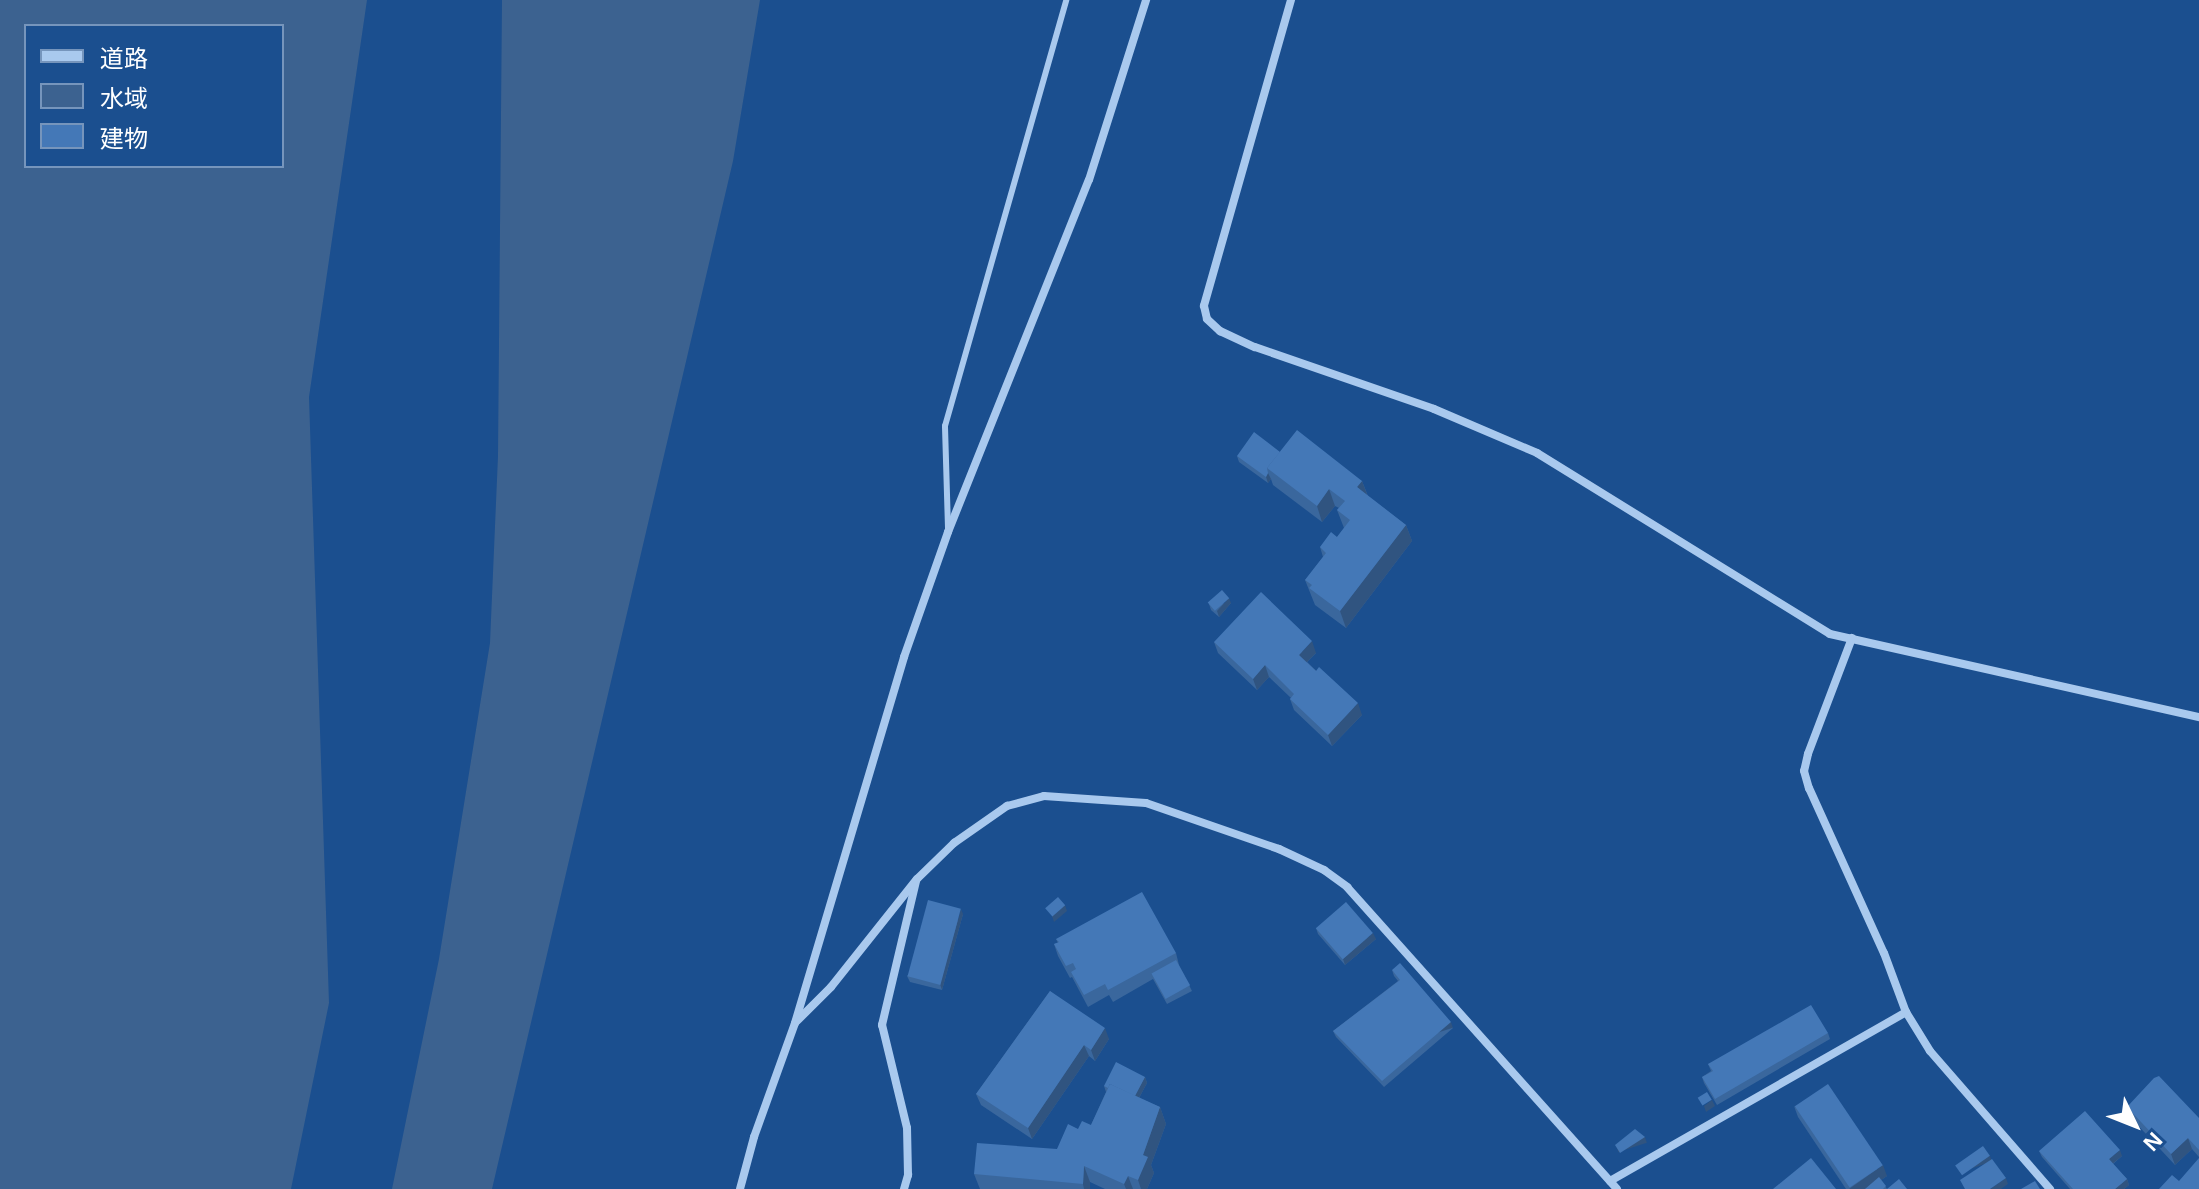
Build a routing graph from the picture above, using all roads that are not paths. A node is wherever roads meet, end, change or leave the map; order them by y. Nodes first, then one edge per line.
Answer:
1 (1066, 0) edge
2 (1146, 0) edge
3 (1291, 0) edge
4 (948, 532) junction
5 (1852, 638) junction
6 (2199, 717) edge
7 (917, 879) junction
8 (1906, 1012) junction
9 (795, 1023) junction
10 (1610, 1181) junction
11 (740, 1189) edge
12 (904, 1189) edge
13 (1617, 1189) edge
14 (2050, 1189) edge

1 - 4 lane
2 - 4 street
3 - 5 street
4 - 9 street
5 - 6 street
5 - 8 street
7 - 9 street
7 - 10 street
7 - 12 street
8 - 10 street
8 - 14 street
9 - 11 street
10 - 13 street

